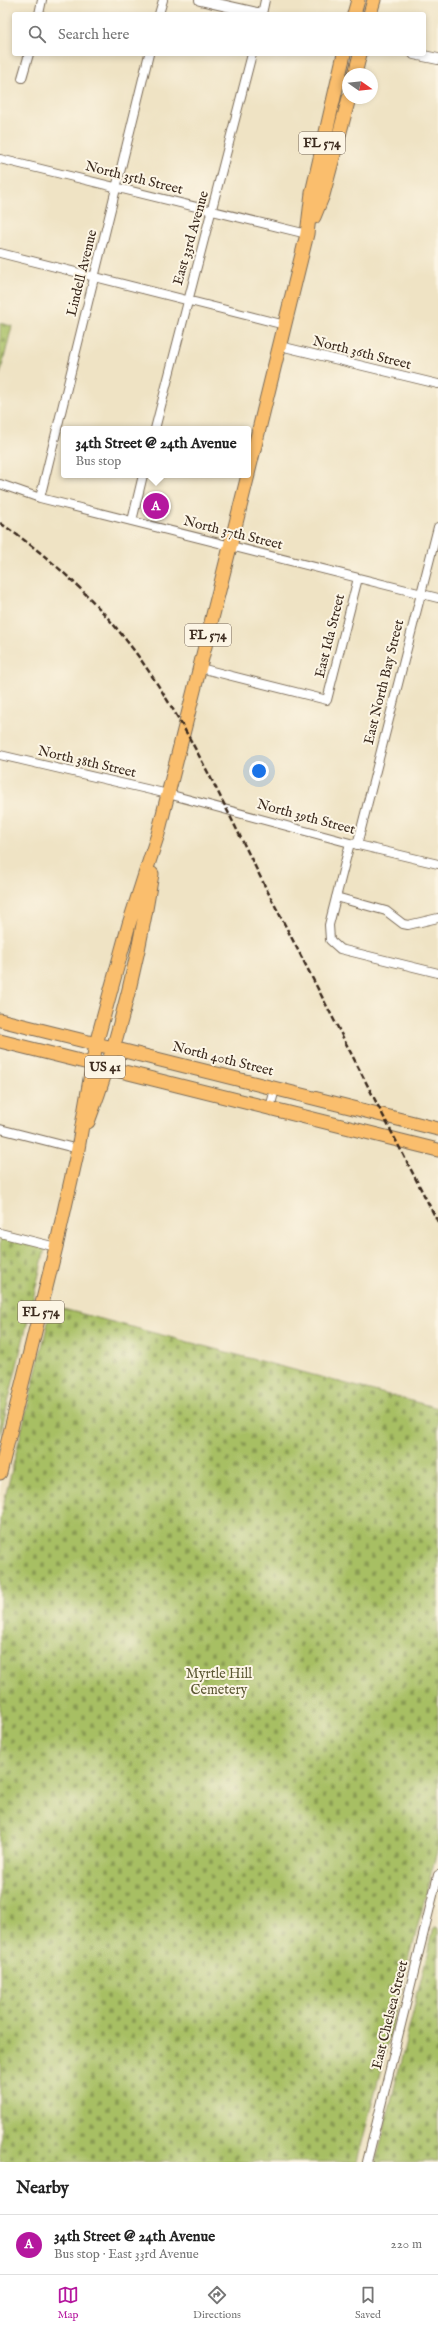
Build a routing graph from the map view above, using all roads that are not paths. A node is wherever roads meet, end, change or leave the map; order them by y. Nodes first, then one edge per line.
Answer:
1 (42, 0) edge
2 (163, 0) edge
3 (200, 0) edge
4 (265, 0) edge
5 (358, 0) edge
6 (374, 0) edge
7 (39, 12) edge
8 (160, 12) edge
9 (252, 12) edge
10 (262, 12) edge
11 (355, 12) edge
12 (371, 12) edge
13 (28, 56) edge
14 (149, 56) edge
15 (252, 56) edge
16 (344, 56) edge
17 (360, 56) edge
18 (424, 56) edge
19 (438, 59) edge
20 (356, 68) edge
21 (22, 78) dead end
22 (347, 104) edge
23 (0, 159) edge
24 (116, 187) junction
25 (213, 210) junction
26 (307, 234) junction
27 (0, 253) edge
28 (94, 276) junction
29 (188, 299) junction
30 (285, 325) junction
31 (280, 346) junction
32 (438, 384) edge
33 (156, 426) edge
34 (251, 462) edge
35 (142, 478) edge
36 (247, 478) edge
37 (0, 484) edge
38 (40, 498) junction
39 (132, 521) junction
40 (438, 526) edge
41 (230, 546) junction
42 (358, 578) junction
43 (420, 594) junction
44 (438, 598) edge
45 (200, 668) junction
46 (0, 755) edge
47 (168, 794) junction
48 (158, 834) junction
49 (353, 844) junction
50 (438, 864) edge
51 (336, 897) junction
52 (438, 918) edge
53 (438, 973) edge
54 (0, 1020) edge
55 (0, 1041) edge
56 (96, 1044) junction
57 (112, 1048) junction
58 (92, 1064) junction
59 (106, 1067) junction
60 (275, 1089) junction
61 (270, 1108) junction
62 (0, 1129) edge
63 (438, 1129) edge
64 (78, 1150) junction
65 (438, 1150) edge
66 (0, 1233) edge
67 (56, 1247) junction
68 (0, 1473) edge
69 (438, 1875) edge
70 (367, 2162) edge

1 - 7 street
2 - 8 street
3 - 9 street
4 - 10 street
5 - 11 main road
6 - 12 main road
13 - 21 street
14 - 24 street, Lindell Avenue
15 - 25 street, East 33rd Avenue
16 - 26 main road, FL 574
17 - 20 main road
18 - 19 street
22 - 26 main road, FL 574
23 - 24 street, North 35th Street
24 - 25 street, North 35th Street
24 - 28 street, Lindell Avenue
25 - 26 street, North 35th Street
25 - 29 street, East 33rd Avenue
26 - 30 main road, FL 574
27 - 28 street
28 - 29 street
28 - 38 street, Lindell Avenue
29 - 30 street
29 - 33 street, East 33rd Avenue
30 - 31 main road, FL 574
31 - 32 street, North 36th Street
31 - 34 main road, FL 574
35 - 39 street
36 - 41 main road, FL 574
37 - 38 street, North 37th Street
38 - 39 street, North 37th Street
39 - 41 street, North 37th Street
40 - 43 street, East North Bay Street
41 - 42 street, North 37th Street
41 - 45 main road, FL 574
42 - 43 street, North 37th Street
42 - 45 street, East Ida Street
43 - 44 street, North 37th Street
43 - 49 street, East North Bay Street
45 - 47 main road, FL 574
46 - 47 street, North 38th Street
47 - 48 main road, FL 574
47 - 49 street, North 39th Street
48 - 56 main road, FL 574
48 - 57 main road, FL 574
49 - 50 street, North 39th Street
49 - 51 street, East North Bay Street
51 - 52 street
51 - 53 street, East North Bay Street
54 - 56 main road, North 40th Street / US 41
55 - 58 main road, US 41
56 - 57 main road, North 40th Street / US 41
56 - 58 main road, FL 574
57 - 59 main road, FL 574
57 - 60 main road, North 40th Street / US 41
58 - 59 main road, US 41
58 - 64 main road, FL 574
59 - 61 main road, US 41
59 - 64 main road, FL 574
60 - 61 street
60 - 63 main road, North 40th Street / US 41
61 - 65 main road, US 41
62 - 64 street
64 - 67 main road, FL 574
66 - 67 street
67 - 68 main road, FL 574
69 - 70 street, East Chelsea Street

